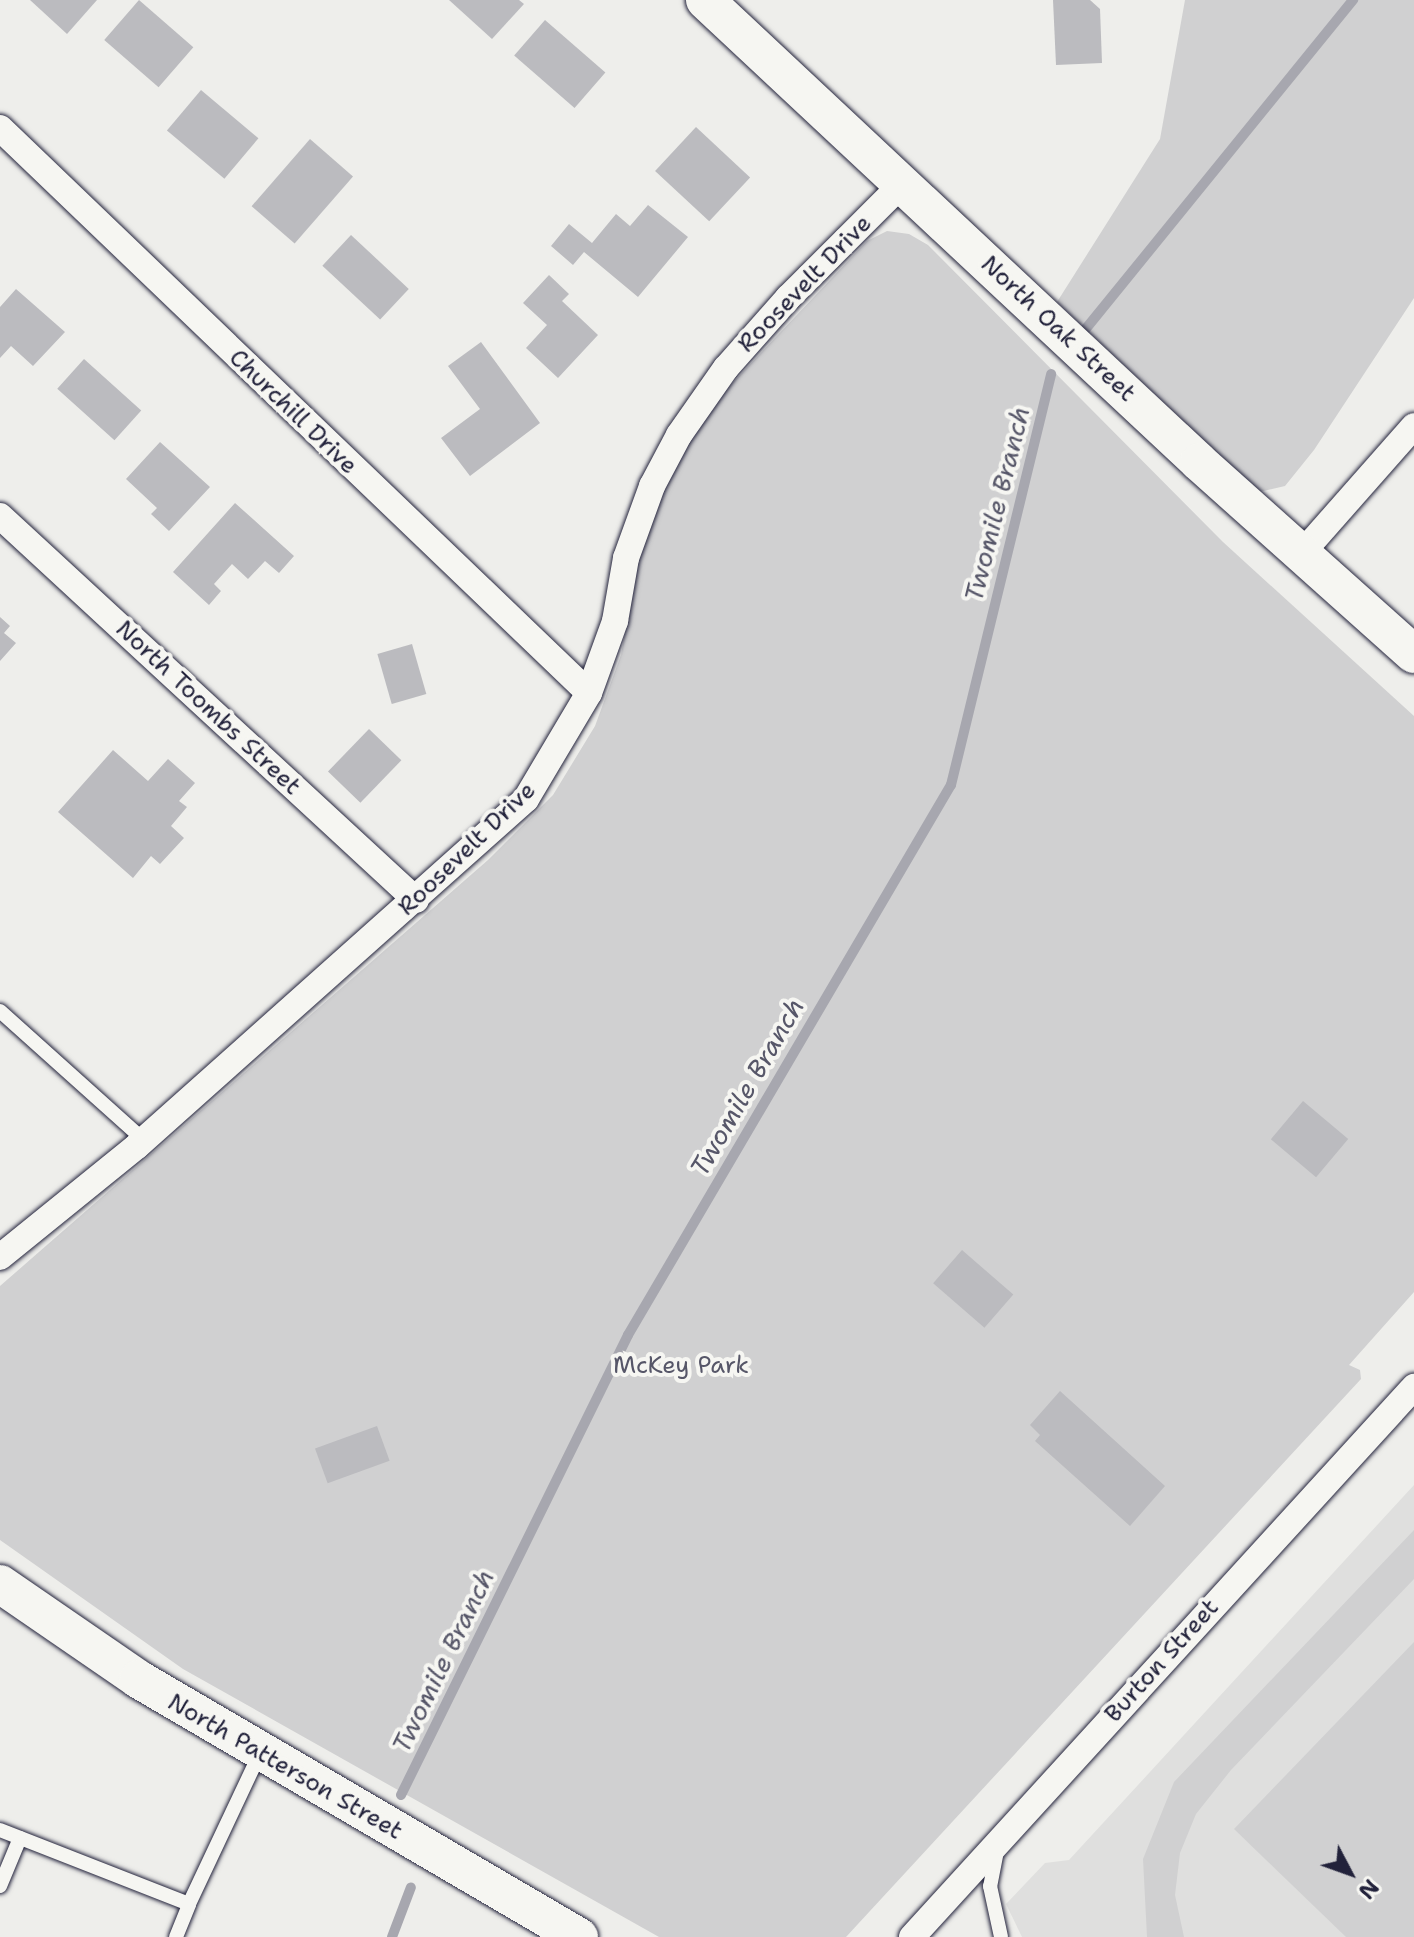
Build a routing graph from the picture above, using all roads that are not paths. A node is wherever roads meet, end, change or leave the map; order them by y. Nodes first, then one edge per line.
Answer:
1 (705, 0) edge
2 (0, 128) edge
3 (903, 183) junction
4 (1414, 426) edge
5 (0, 516) edge
6 (1302, 553) junction
7 (1414, 654) edge
8 (589, 693) junction
9 (416, 900) junction
10 (0, 1011) edge
11 (144, 1140) junction
12 (0, 1257) edge
13 (1414, 1387) edge
14 (0, 1584) edge
15 (260, 1753) junction
16 (0, 1830) edge
17 (20, 1838) junction
18 (999, 1841) junction
19 (0, 1886) edge
20 (189, 1904) junction
21 (922, 1934) edge
22 (176, 1937) edge
23 (579, 1937) edge
24 (1001, 1937) edge

1 - 3 street, North Oak Street
2 - 8 street, Churchill Drive
3 - 6 street, North Oak Street
3 - 8 street, Roosevelt Drive
4 - 6 street
5 - 9 street, North Toombs Street
6 - 7 street, North Oak Street
8 - 9 street, Roosevelt Drive
9 - 11 street, Roosevelt Drive
10 - 11 lane
11 - 12 street, Roosevelt Drive
13 - 18 street, Burton Street
14 - 15 street, North Patterson Street
15 - 20 lane
15 - 23 street, North Patterson Street
16 - 17 lane
17 - 19 lane
17 - 20 lane
18 - 21 street, Burton Street
18 - 24 lane
20 - 22 lane

